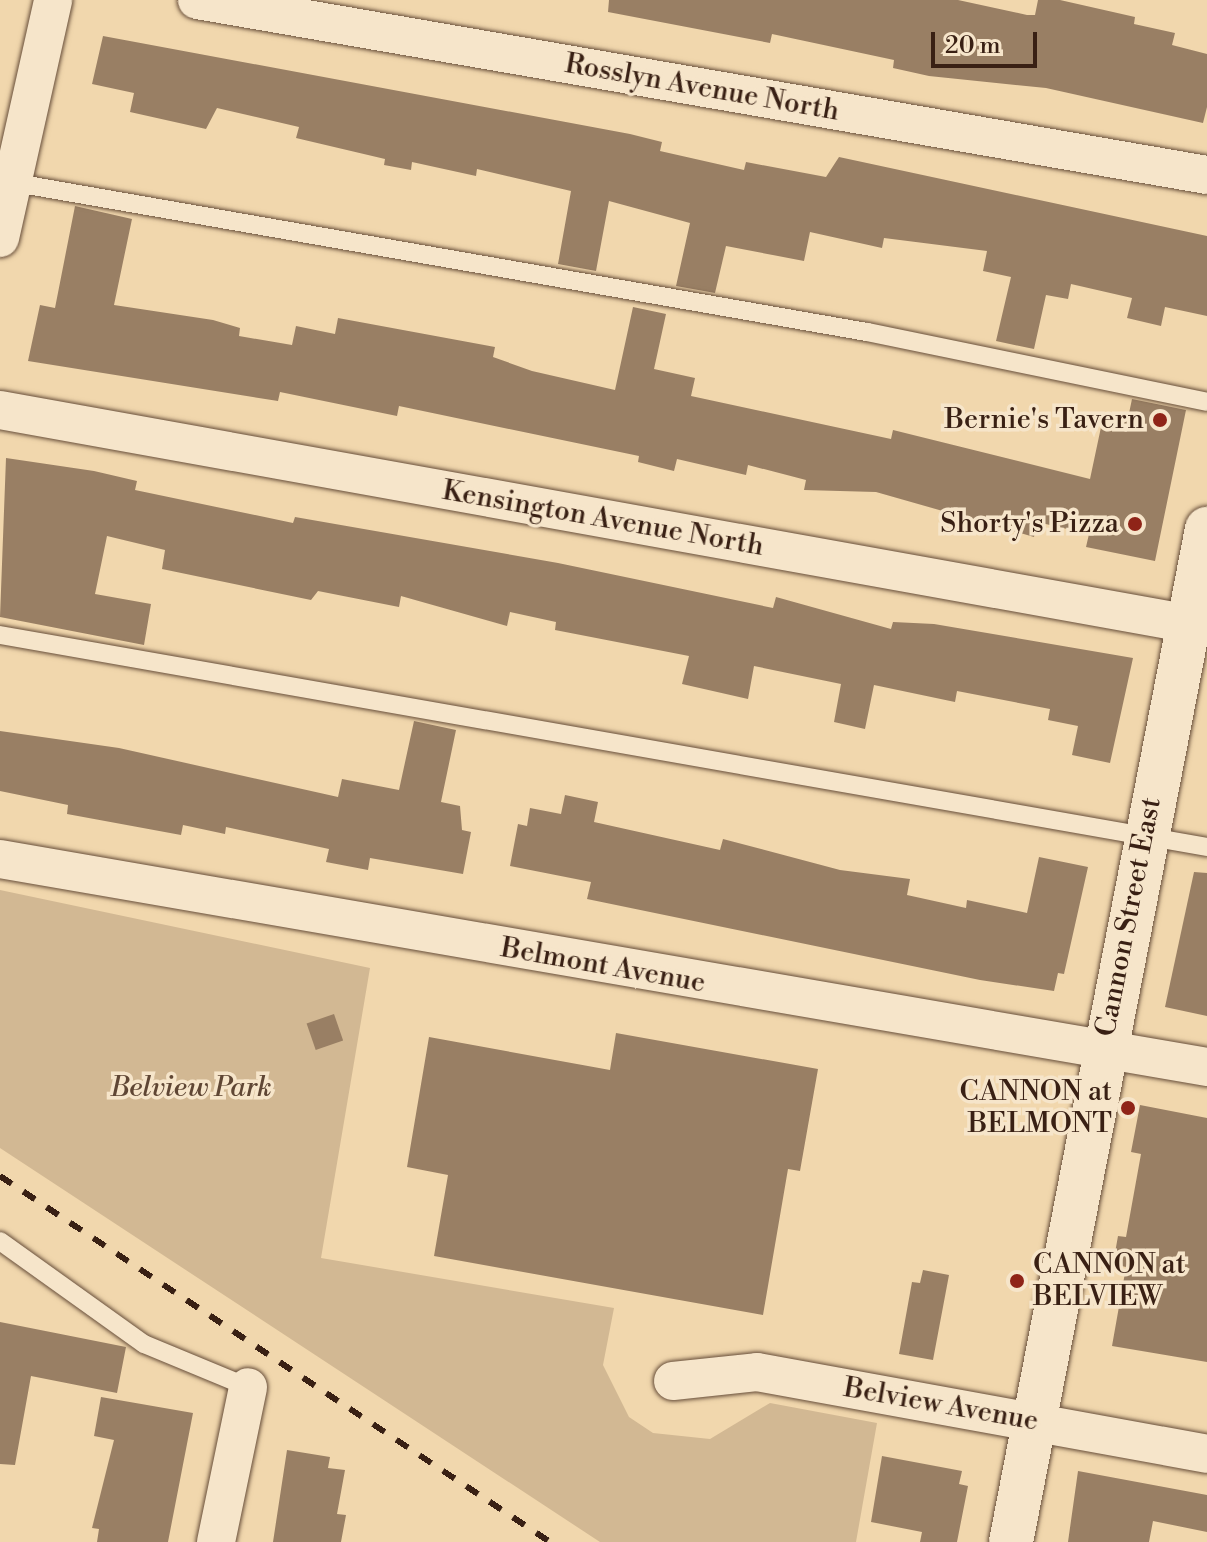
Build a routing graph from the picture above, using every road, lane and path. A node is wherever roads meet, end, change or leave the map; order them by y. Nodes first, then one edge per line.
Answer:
1 (53, 0) edge
2 (197, 0) edge
3 (1207, 175) edge
4 (6, 182) edge
5 (0, 238) edge
6 (1207, 402) edge
7 (0, 410) edge
8 (1207, 529) edge
9 (1196, 625) edge
10 (0, 635) edge
11 (1144, 836) junction
12 (1207, 847) edge
13 (0, 859) edge
14 (1103, 1048) junction
15 (1207, 1067) edge
16 (0, 1241) edge
17 (673, 1381) dead end
18 (248, 1387) joint
19 (1035, 1422) junction
20 (1207, 1454) edge
21 (216, 1542) edge
22 (1011, 1542) edge

1 - 4 street
2 - 3 street, Rosslyn Avenue North
4 - 5 street
4 - 6 lane
7 - 9 street, Kensington Avenue North
8 - 9 main road, Cannon Street East
9 - 11 main road, Cannon Street East
10 - 11 lane
11 - 12 lane
11 - 14 main road, Cannon Street East
13 - 14 street, Belmont Avenue
14 - 15 street, Belmont Avenue
14 - 19 main road, Cannon Street East
16 - 18 lane
17 - 19 street, Belview Avenue
18 - 21 street
19 - 20 street, Belview Avenue
19 - 22 main road, Cannon Street East

